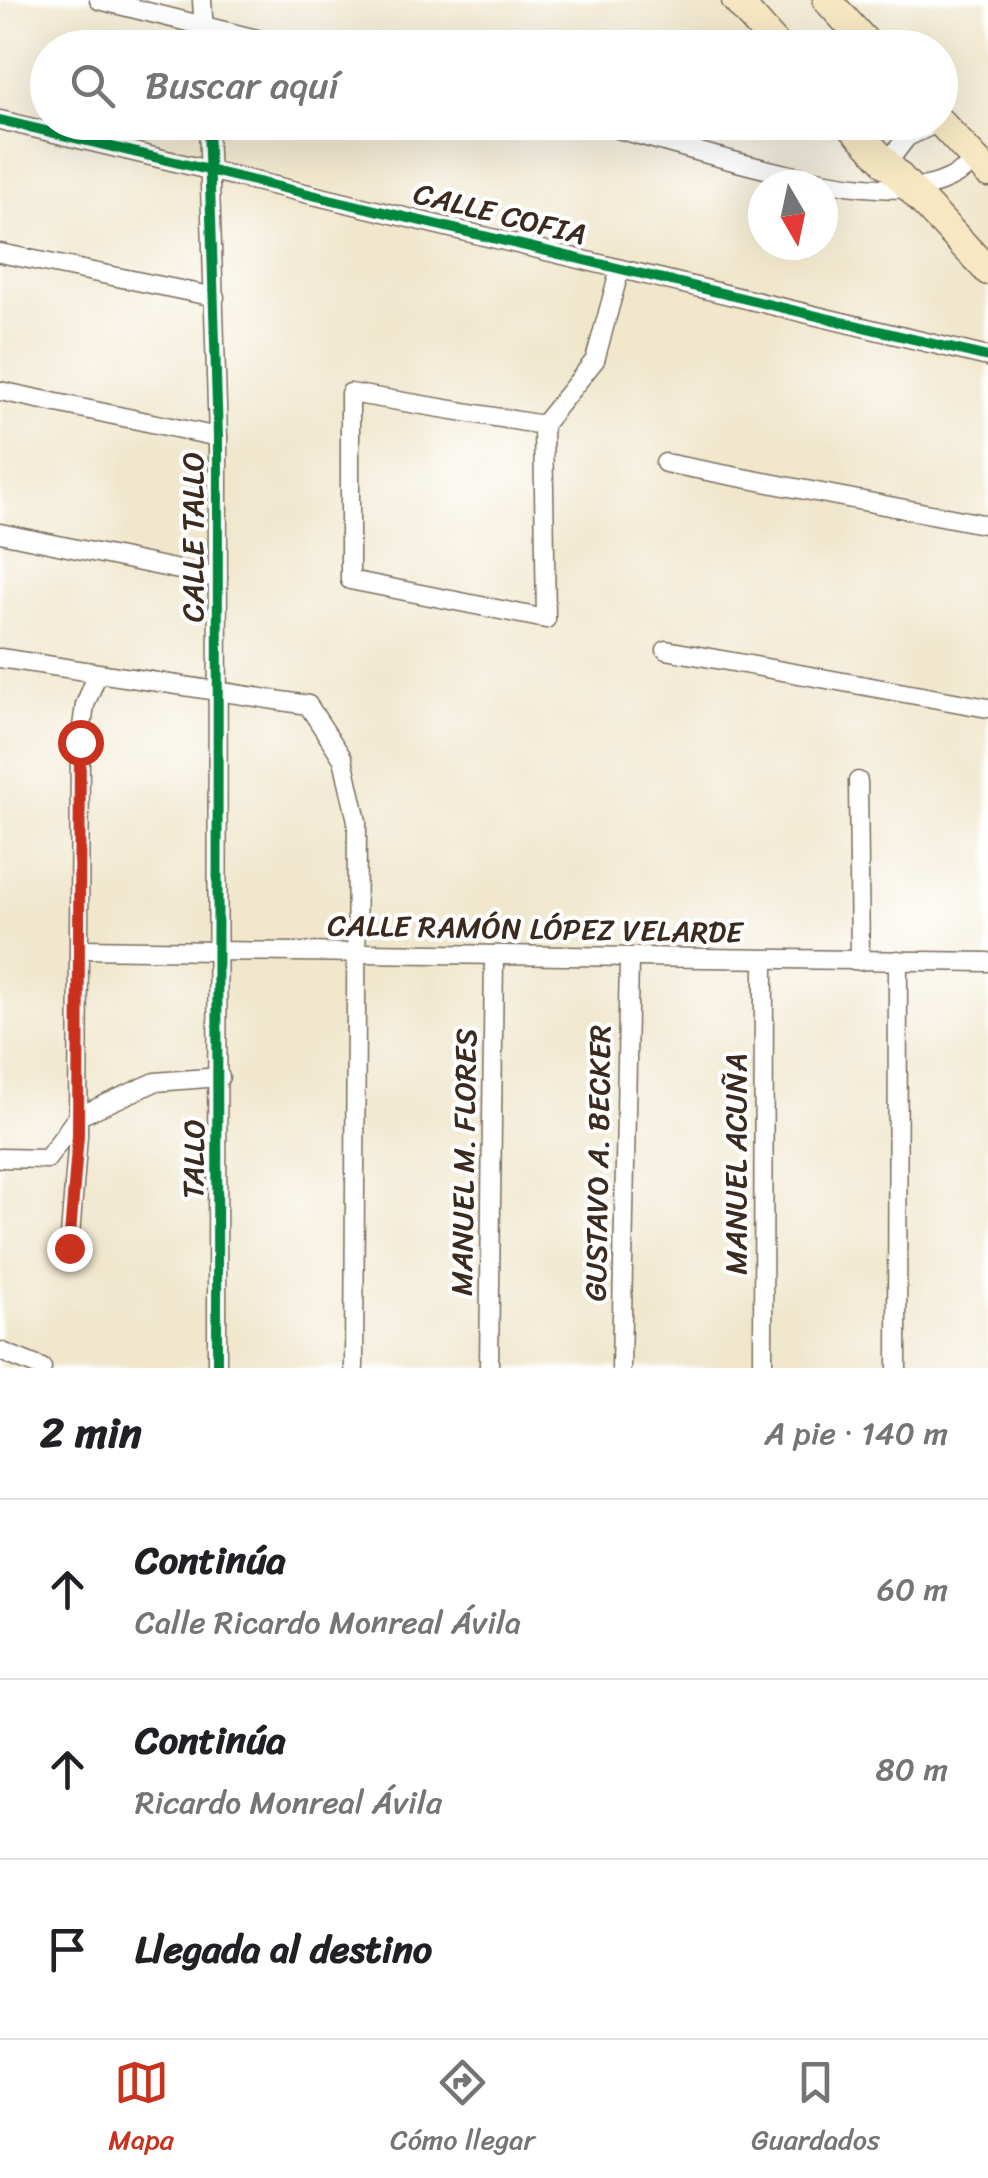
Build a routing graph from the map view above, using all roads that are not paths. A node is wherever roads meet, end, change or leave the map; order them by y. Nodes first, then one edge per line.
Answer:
1 (100, 0) edge
2 (202, 0) edge
3 (736, 0) edge
4 (827, 0) edge
5 (204, 25) junction
6 (204, 30) edge
7 (224, 30) edge
8 (763, 30) edge
9 (854, 30) edge
10 (0, 120) edge
11 (30, 127) edge
12 (84, 140) edge
13 (209, 140) edge
14 (663, 140) edge
15 (858, 140) edge
16 (906, 140) edge
17 (957, 140) edge
18 (982, 167) edge
19 (210, 170) junction
20 (878, 175) junction
21 (913, 188) junction
22 (0, 253) edge
23 (620, 269) junction
24 (988, 271) edge
25 (215, 298) junction
26 (988, 357) edge
27 (0, 391) edge
28 (544, 425) junction
29 (218, 437) junction
30 (665, 463) dead end
31 (988, 525) edge
32 (0, 533) edge
33 (218, 578) junction
34 (666, 650) dead end
35 (0, 658) edge
36 (97, 675) junction
37 (217, 694) junction
38 (988, 708) edge
39 (858, 781) dead end
40 (81, 949) junction
41 (218, 951) junction
42 (354, 953) junction
43 (494, 956) junction
44 (629, 958) junction
45 (764, 960) junction
46 (898, 960) junction
47 (860, 961) junction
48 (988, 962) edge
49 (220, 1076) junction
50 (77, 1117) junction
51 (0, 1158) edge
52 (69, 1248) dead end
53 (0, 1351) edge
54 (42, 1368) edge
55 (217, 1368) edge
56 (354, 1368) edge
57 (490, 1368) edge
58 (622, 1368) edge
59 (763, 1368) edge
60 (897, 1368) edge

1 - 5 street
2 - 5 street
3 - 8 street
4 - 9 street
5 - 6 street
5 - 7 street
10 - 11 street, CALLE COFIA
12 - 19 street, CALLE COFIA
13 - 19 street, CALLE TALLO
14 - 20 street
15 - 20 street
16 - 20 street
17 - 18 street
18 - 21 street
19 - 23 street, CALLE COFIA
19 - 25 street, CALLE TALLO
20 - 21 street
21 - 24 street
22 - 25 street
23 - 26 street, CALLE COFIA
23 - 28 street
25 - 29 street, CALLE TALLO
27 - 29 street
28 - 28 street
29 - 33 street, CALLE TALLO
30 - 31 street
32 - 33 street
33 - 37 street, CALLE TALLO
34 - 38 street
35 - 36 street
36 - 37 street
36 - 40 street
37 - 41 street, CALLE TALLO
37 - 42 street
39 - 47 street
40 - 41 street, CALLE RAMÓN LÓPEZ VELARDE
40 - 50 street
41 - 42 street, CALLE RAMÓN LÓPEZ VELARDE
41 - 49 street, TALLO
42 - 43 street, CALLE RAMÓN LÓPEZ VELARDE
42 - 56 street
43 - 44 street, CALLE RAMÓN LÓPEZ VELARDE
43 - 57 street, MANUEL M. FLORES
44 - 45 street, CALLE RAMÓN LÓPEZ VELARDE
44 - 58 street, GUSTAVO A. BECKER
45 - 47 street, CALLE RAMÓN LÓPEZ VELARDE
45 - 59 street, MANUEL ACUÑA
46 - 47 street, CALLE RAMÓN LÓPEZ VELARDE
46 - 48 street, CALLE RAMÓN LÓPEZ VELARDE
46 - 60 street
49 - 50 street
49 - 55 street, TALLO
50 - 51 street
50 - 52 street
53 - 54 street

